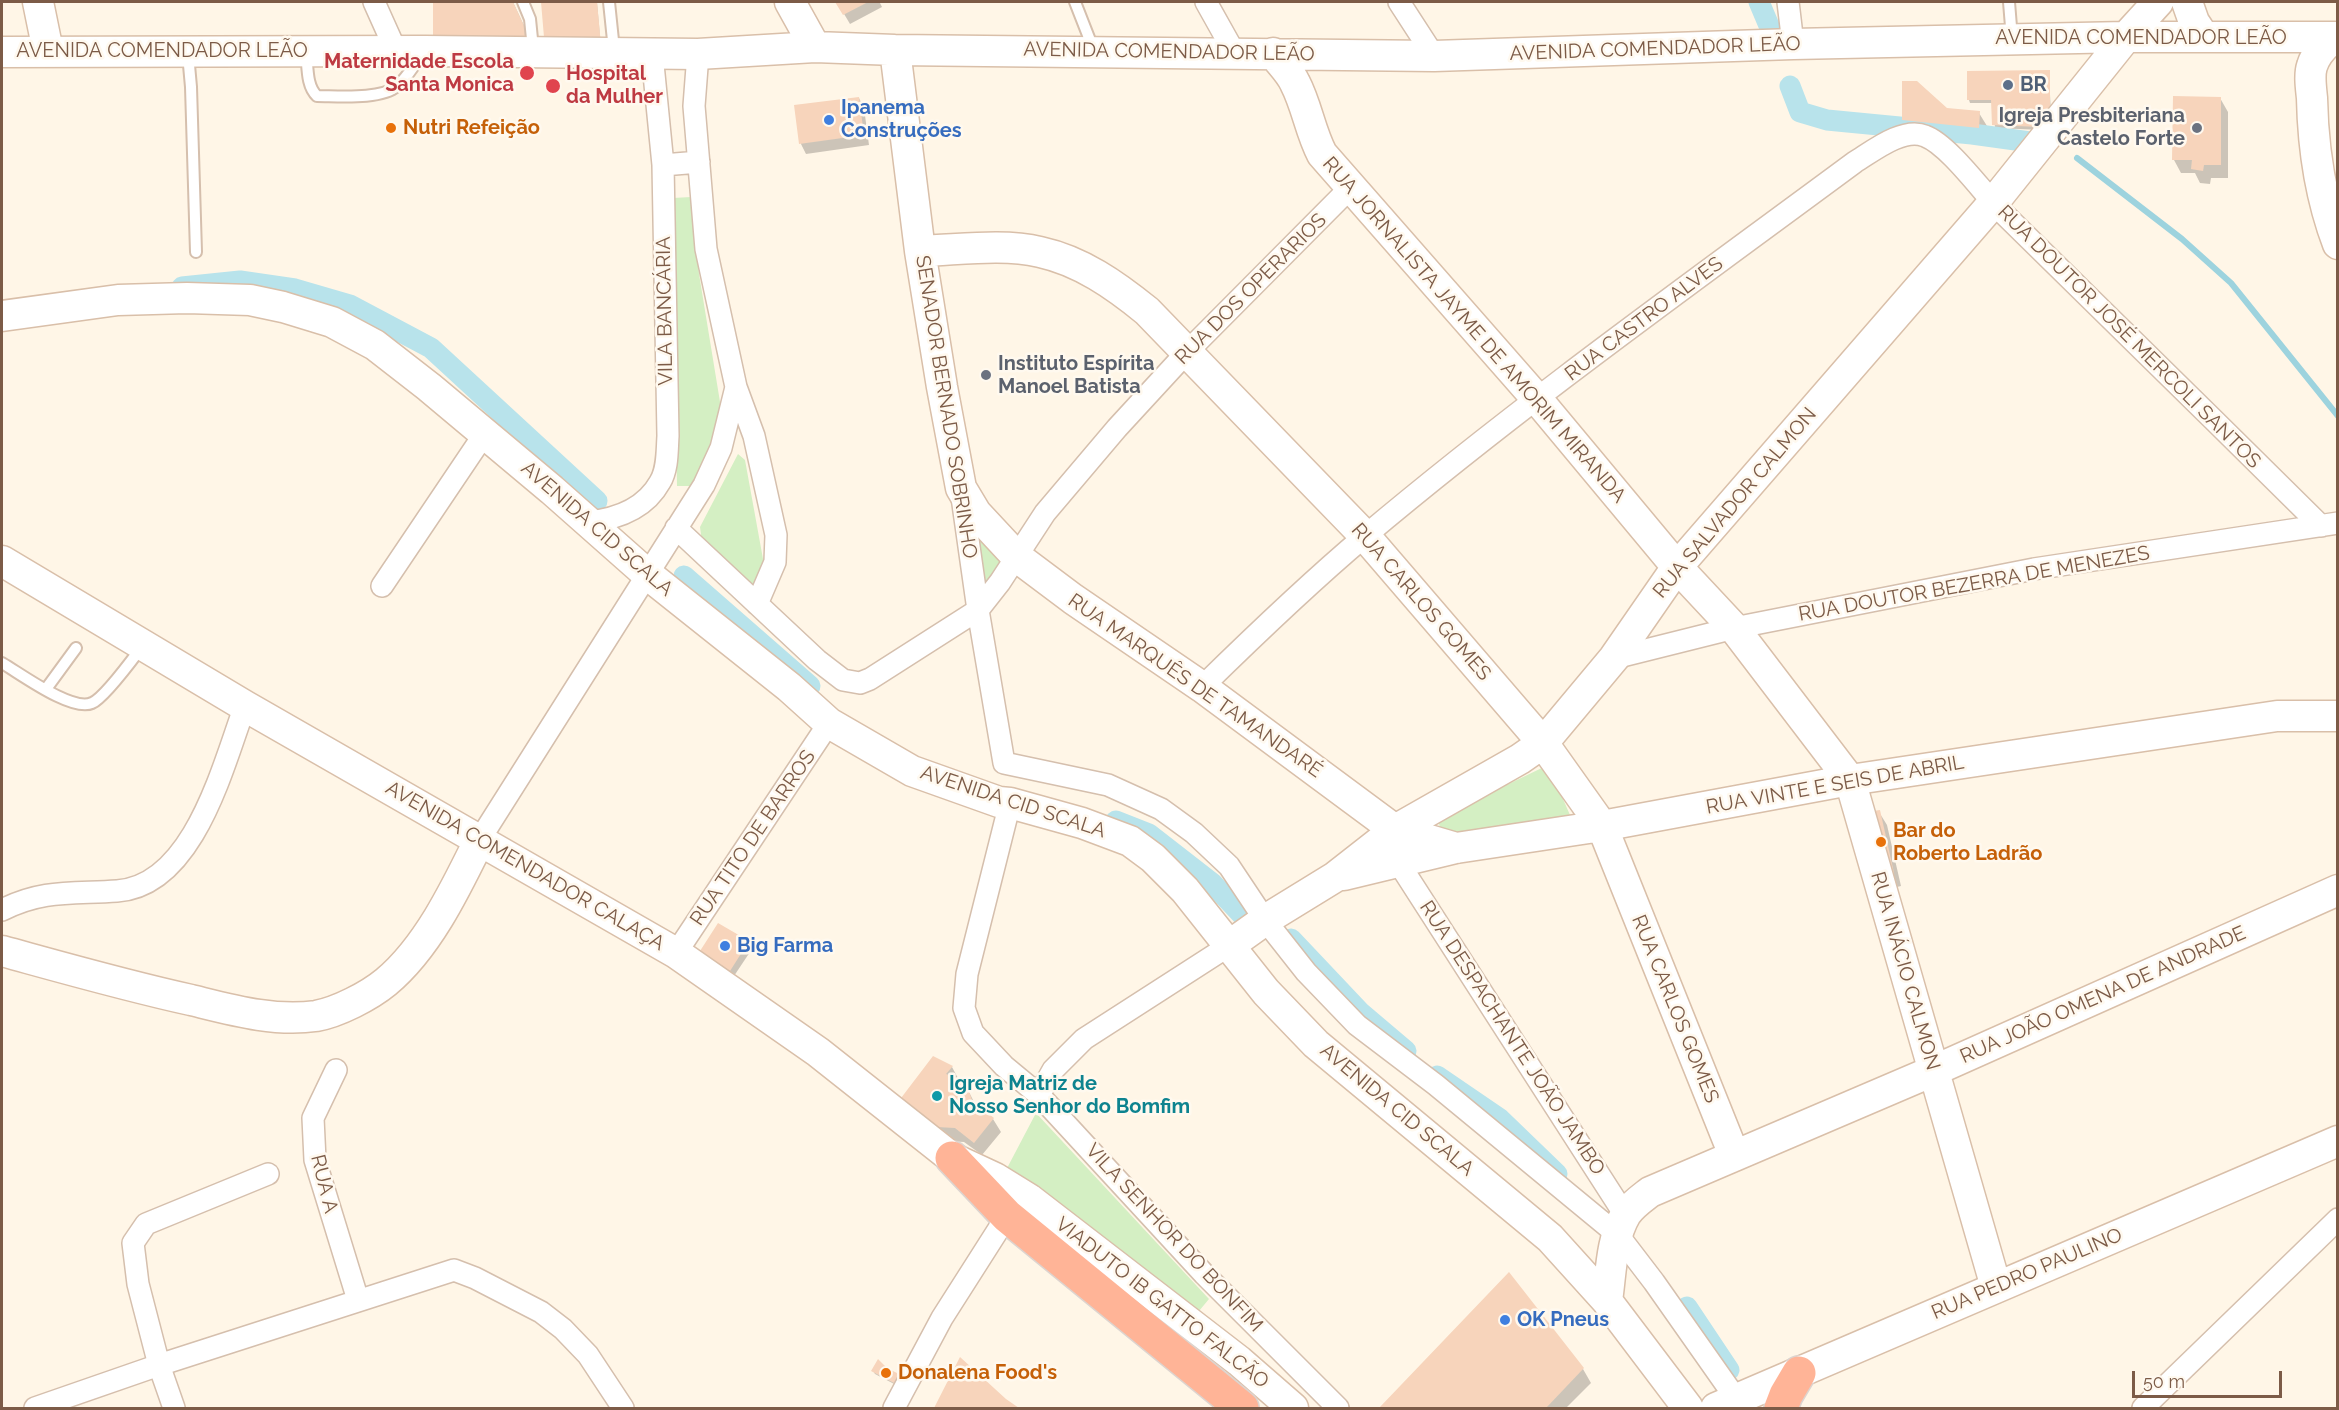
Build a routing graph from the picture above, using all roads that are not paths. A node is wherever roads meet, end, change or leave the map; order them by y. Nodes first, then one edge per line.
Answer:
1 (38, 2) edge
2 (374, 2) edge
3 (523, 2) edge
4 (609, 2) edge
5 (790, 2) edge
6 (1075, 2) edge
7 (1206, 2) edge
8 (1399, 2) edge
9 (1788, 2) edge
10 (2009, 2) edge
11 (2158, 2) edge
12 (2187, 2) edge
13 (2126, 36) junction
14 (2204, 37) junction
15 (2336, 37) edge
16 (2012, 39) junction
17 (1792, 44) junction
18 (815, 47) junction
19 (895, 50) junction
20 (48, 51) junction
21 (187, 51) junction
22 (306, 51) junction
23 (410, 51) junction
24 (1094, 51) junction
25 (2, 52) edge
26 (1234, 52) junction
27 (533, 53) junction
28 (614, 53) junction
29 (1273, 53) junction
30 (652, 54) junction
31 (698, 54) junction
32 (1434, 56) junction
33 (1941, 145) joint
34 (699, 162) junction
35 (663, 165) junction
36 (1350, 189) junction
37 (1993, 203) junction
38 (2337, 244) edge
39 (920, 251) junction
40 (196, 252) dead end
41 (2, 316) edge
42 (1187, 352) junction
43 (736, 387) junction
44 (1537, 399) junction
45 (485, 433) junction
46 (961, 488) junction
47 (588, 522) junction
48 (2329, 525) edge
49 (675, 528) junction
50 (1365, 536) junction
51 (1017, 557) junction
52 (2, 561) edge
53 (1677, 567) junction
54 (647, 574) junction
55 (382, 586) dead end
56 (758, 604) junction
57 (978, 610) junction
58 (1734, 628) junction
59 (143, 645) junction
60 (76, 648) dead end
61 (1614, 658) junction
62 (2, 663) edge
63 (1202, 687) junction
64 (46, 689) junction
65 (245, 706) junction
66 (2337, 716) edge
67 (829, 723) junction
68 (1543, 743) junction
69 (1004, 763) joint
70 (1850, 780) junction
71 (1010, 803) junction
72 (1602, 826) junction
73 (1395, 830) junction
74 (490, 845) junction
75 (1456, 848) junction
76 (1398, 862) junction
77 (1335, 877) junction
78 (2337, 890) edge
79 (2, 910) edge
80 (1265, 920) junction
81 (1230, 945) junction
82 (2, 951) edge
83 (676, 953) junction
84 (336, 1070) dead end
85 (1933, 1071) junction
86 (1039, 1095) junction
87 (2337, 1141) edge
88 (1734, 1155) junction
89 (952, 1158) joint
90 (268, 1174) dead end
91 (1018, 1207) junction
92 (2337, 1219) edge
93 (1622, 1225) junction
94 (1996, 1287) junction
95 (358, 1300) junction
96 (1607, 1301) junction
97 (159, 1365) junction
98 (1790, 1396) edge
99 (1726, 1404) edge
100 (35, 1408) edge
101 (174, 1408) edge
102 (623, 1408) edge
103 (894, 1408) edge
104 (1242, 1408) edge
105 (1293, 1408) edge
106 (1338, 1408) edge
107 (1688, 1408) edge
108 (2144, 1408) edge

1 - 20 street
2 - 23 street
3 - 27 lane
4 - 28 lane
5 - 18 street
6 - 24 lane
7 - 26 street
8 - 32 street
9 - 17 street
10 - 16 lane
11 - 13 street, RUA SALVADOR CALMON
12 - 14 street
13 - 14 street, AVENIDA COMENDADOR LEÃO
13 - 16 street, AVENIDA COMENDADOR LEÃO
13 - 37 street, RUA SALVADOR CALMON
14 - 15 street, AVENIDA COMENDADOR LEÃO
15 - 38 street
16 - 17 street, AVENIDA COMENDADOR LEÃO
17 - 32 street, AVENIDA COMENDADOR LEÃO
18 - 19 street, AVENIDA COMENDADOR LEÃO
18 - 31 street, AVENIDA COMENDADOR LEÃO
19 - 24 street, AVENIDA COMENDADOR LEÃO
19 - 39 street, SENADOR BERNADO SOBRINHO
20 - 21 street, AVENIDA COMENDADOR LEÃO
20 - 25 street, AVENIDA COMENDADOR LEÃO
21 - 22 street, AVENIDA COMENDADOR LEÃO
21 - 40 lane
22 - 23 street, AVENIDA COMENDADOR LEÃO
22 - 23 lane
23 - 27 street, AVENIDA COMENDADOR LEÃO
24 - 26 street, AVENIDA COMENDADOR LEÃO
26 - 29 street, AVENIDA COMENDADOR LEÃO
27 - 28 street, AVENIDA COMENDADOR LEÃO
28 - 30 street, AVENIDA COMENDADOR LEÃO
29 - 32 street, AVENIDA COMENDADOR LEÃO
29 - 36 street, RUA JORNALISTA JAYME DE AMORIM MIRANDA
30 - 31 street, AVENIDA COMENDADOR LEÃO
30 - 35 street, VILA BANCÁRIA
31 - 34 street
33 - 37 street, RUA DOUTOR JOSÉ MERCOLI SANTOS
33 - 44 street, RUA CASTRO ALVES
34 - 35 street
34 - 43 street
35 - 47 street, VILA BANCÁRIA
36 - 42 street, RUA DOS OPERARIOS
36 - 44 street, RUA JORNALISTA JAYME DE AMORIM MIRANDA
37 - 48 street, RUA DOUTOR JOSÉ MERCOLI SANTOS
37 - 53 street, RUA SALVADOR CALMON
39 - 42 street, RUA CARLOS GOMES
39 - 46 street, SENADOR BERNADO SOBRINHO
41 - 45 street, AVENIDA CID SCALA
42 - 50 street, RUA CARLOS GOMES
42 - 51 street, RUA DOS OPERARIOS
43 - 49 street
43 - 56 street
44 - 50 street, RUA CASTRO ALVES
44 - 53 street, RUA JORNALISTA JAYME DE AMORIM MIRANDA
45 - 47 street, AVENIDA CID SCALA
45 - 55 street
46 - 51 street, RUA MARQUÊS DE TAMANDARÉ
46 - 57 street, SENADOR BERNADO SOBRINHO
47 - 54 street, AVENIDA CID SCALA
48 - 58 street, RUA DOUTOR BEZERRA DE MENEZES
49 - 54 street
49 - 56 street
50 - 63 street, RUA CASTRO ALVES
50 - 68 street, RUA CARLOS GOMES
51 - 57 street
51 - 63 street, RUA MARQUÊS DE TAMANDARÉ
52 - 59 street, AVENIDA COMENDADOR CALAÇA
53 - 58 street, RUA INÁCIO CALMON
53 - 61 street, RUA SALVADOR CALMON
54 - 67 street, AVENIDA CID SCALA
54 - 74 street
56 - 57 street
57 - 69 street, SENADOR BERNADO SOBRINHO
58 - 61 street, RUA DOUTOR BEZERRA DE MENEZES
58 - 70 street, RUA INÁCIO CALMON
59 - 64 lane
59 - 65 street, AVENIDA COMENDADOR CALAÇA
60 - 64 lane
61 - 68 street, RUA SALVADOR CALMON
62 - 64 lane
63 - 73 street, RUA MARQUÊS DE TAMANDARÉ
65 - 74 street, AVENIDA COMENDADOR CALAÇA
65 - 79 street
66 - 70 street, RUA VINTE E SEIS DE ABRIL
67 - 71 street, AVENIDA CID SCALA
67 - 83 street, RUA TITO DE BARROS
68 - 72 street, RUA CARLOS GOMES
68 - 73 street, RUA SALVADOR CALMON
69 - 80 street, AVENIDA CID SCALA
70 - 72 street, RUA VINTE E SEIS DE ABRIL
70 - 85 street, RUA INÁCIO CALMON
71 - 81 street, AVENIDA CID SCALA
71 - 86 street, VILA SENHOR DO BONFIM
72 - 75 street, RUA VINTE E SEIS DE ABRIL
72 - 88 street, RUA CARLOS GOMES
73 - 75 street, RUA MARQUÊS DE TAMANDARÉ
73 - 77 street, RUA SALVADOR CALMON
74 - 82 street
74 - 83 street, AVENIDA COMENDADOR CALAÇA
75 - 76 street, RUA VINTE E SEIS DE ABRIL
76 - 77 street, RUA VINTE E SEIS DE ABRIL
76 - 93 street, RUA DESPACHANTE JOÃO JAMBO
77 - 80 street, RUA SALVADOR CALMON
78 - 85 street, RUA JOÃO OMENA DE ANDRADE
80 - 81 street, RUA SALVADOR CALMON
80 - 93 street, AVENIDA CID SCALA
81 - 86 street
81 - 96 street, AVENIDA CID SCALA
83 - 89 street, AVENIDA COMENDADOR CALAÇA
84 - 95 street, RUA A
85 - 88 street, RUA JOÃO OMENA DE ANDRADE
85 - 94 street, RUA INÁCIO CALMON
86 - 106 street, VILA SENHOR DO BONFIM
87 - 94 street, RUA PEDRO PAULINO
88 - 93 street, RUA JOÃO OMENA DE ANDRADE
89 - 91 highway
90 - 97 street
91 - 103 street
91 - 104 highway
91 - 105 street, VIADUTO IB GATTO FALCÃO
92 - 108 street
93 - 96 street
93 - 99 street, AVENIDA CID SCALA
94 - 98 street, RUA PEDRO PAULINO
95 - 97 street
95 - 102 street
96 - 107 street, AVENIDA CID SCALA
97 - 100 street
97 - 101 street
98 - 99 street, RUA PEDRO PAULINO

